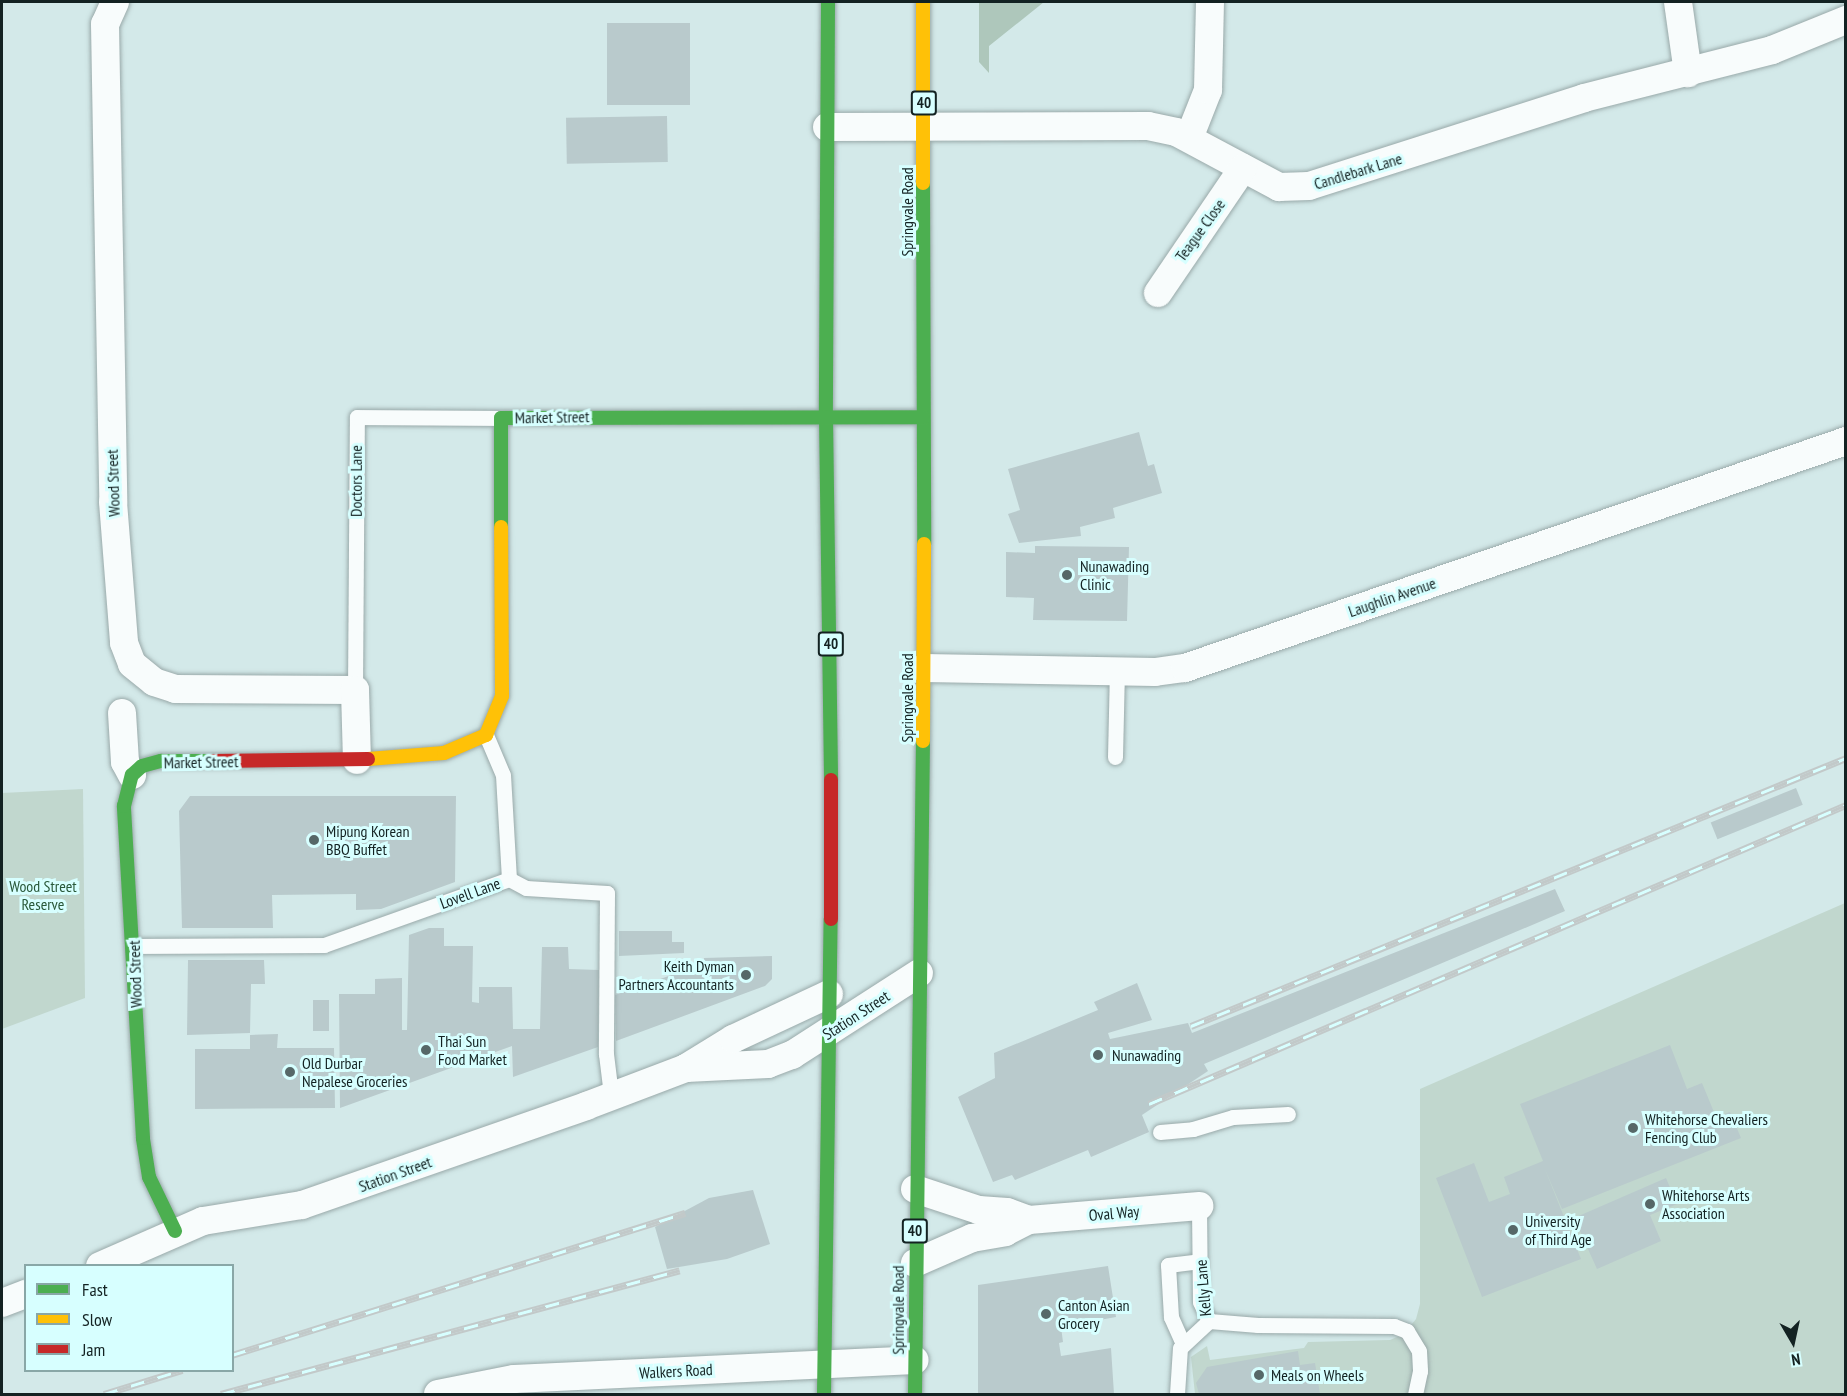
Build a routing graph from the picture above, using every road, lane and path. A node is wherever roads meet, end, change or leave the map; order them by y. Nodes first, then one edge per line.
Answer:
1 (115, 2) edge
2 (828, 2) edge
3 (922, 2) edge
4 (1210, 2) edge
5 (1678, 2) edge
6 (1845, 20) edge
7 (1688, 73) junction
8 (924, 126) junction
9 (827, 127) junction
10 (1189, 138) junction
11 (1244, 168) junction
12 (1158, 293) dead end
13 (826, 417) junction
14 (922, 417) junction
15 (501, 418) junction
16 (1845, 441) edge
17 (924, 668) junction
18 (1117, 670) junction
19 (355, 690) junction
20 (122, 713) dead end
21 (486, 735) junction
22 (1115, 758) dead end
23 (357, 760) junction
24 (132, 775) junction
25 (509, 879) junction
26 (134, 946) junction
27 (919, 973) junction
28 (829, 994) junction
29 (828, 1033) junction
30 (686, 1068) junction
31 (611, 1095) junction
32 (1288, 1114) dead end
33 (1160, 1132) dead end
34 (915, 1189) junction
35 (1198, 1206) joint
36 (1029, 1220) junction
37 (175, 1231) junction
38 (1200, 1261) junction
39 (915, 1263) junction
40 (104, 1264) edge
41 (24, 1295) edge
42 (2, 1303) edge
43 (1209, 1321) junction
44 (1182, 1344) junction
45 (915, 1360) junction
46 (825, 1364) junction
47 (452, 1393) edge
48 (824, 1395) edge
49 (915, 1395) edge
50 (1177, 1395) edge
51 (1415, 1395) edge

1 - 19 street, Wood Street
2 - 9 main road, 40
3 - 8 main road, Springvale Road / 40
4 - 10 street
5 - 7 street
6 - 7 street, Candlebark Lane
7 - 11 street, Candlebark Lane
8 - 9 street, Candlebark Lane
8 - 10 street, Candlebark Lane
8 - 14 main road, Springvale Road / 40
9 - 13 main road, 40
10 - 11 street, Candlebark Lane
11 - 12 street, Teague Close
13 - 14 main road, Market Street
13 - 15 main road, Market Street
13 - 28 main road, 40
14 - 17 main road, Springvale Road / 40
15 - 19 lane, Doctors Lane
15 - 21 main road, Market Street
16 - 18 street, Laughlin Avenue
17 - 18 street, Laughlin Avenue
17 - 27 main road, Springvale Road / 40
18 - 22 lane
19 - 23 street
20 - 24 street
21 - 23 main road, Market Street
21 - 25 lane
23 - 24 main road, Market Street
24 - 26 main road, Wood Street
25 - 26 lane, Lovell Lane
25 - 31 lane, Lovell Lane
26 - 37 main road, Wood Street
27 - 29 street, Station Street
27 - 34 main road, Springvale Road / 40
28 - 29 main road, 40
28 - 30 street, Station Street
29 - 30 street, Station Street
29 - 46 main road, 40
30 - 31 street, Station Street
31 - 37 street, Station Street
32 - 33 lane
34 - 36 street, Oval Way
34 - 39 main road, Springvale Road / 40
35 - 36 street, Oval Way
35 - 38 lane, Kelly Lane
36 - 39 street, Oval Way
37 - 40 street, Station Street
38 - 43 lane, Kelly Lane
38 - 44 lane
39 - 45 main road, Springvale Road / 40
41 - 42 street
43 - 44 lane, Kelly Lane
43 - 51 lane
44 - 50 lane
45 - 46 street, Walkers Road
45 - 49 main road, Springvale Road / 40
46 - 47 street, Walkers Road
46 - 48 main road, 40

